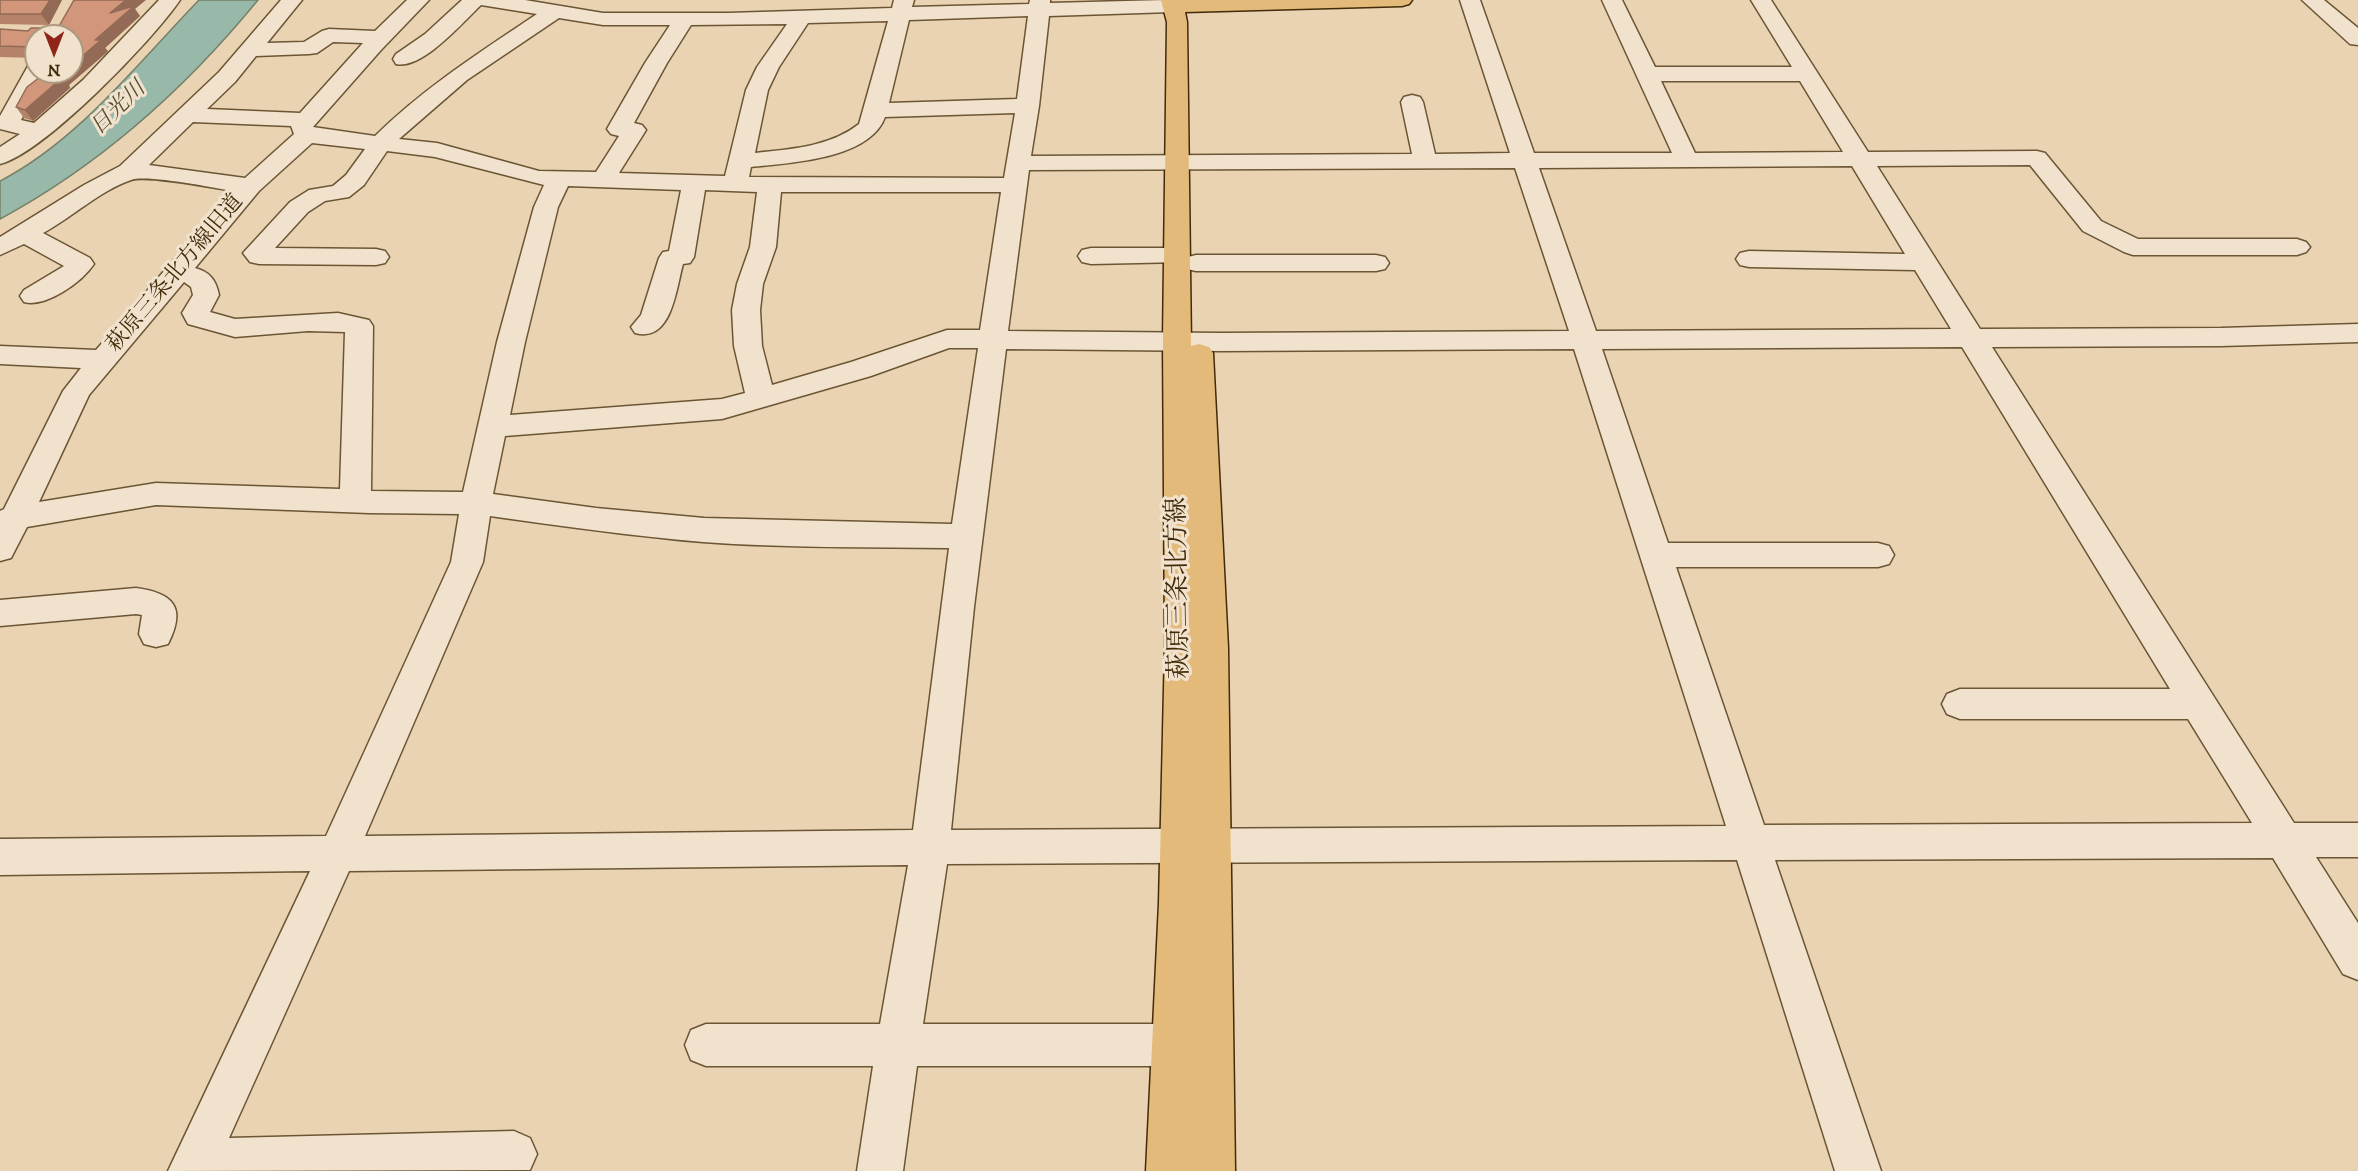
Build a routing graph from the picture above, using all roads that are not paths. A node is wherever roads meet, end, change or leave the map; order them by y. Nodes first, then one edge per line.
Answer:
1 (170, 0) edge
2 (292, 0) edge
3 (419, 0) edge
4 (474, 0) edge
5 (487, 0) edge
6 (615, 0) edge
7 (1402, 0) edge
8 (1470, 0) edge
9 (1612, 0) edge
10 (1761, 0) edge
11 (2312, 0) edge
12 (1182, 3) edge
13 (1039, 5) edge
14 (902, 7) edge
15 (556, 11) junction
16 (802, 17) junction
17 (603, 19) junction
18 (684, 20) junction
19 (380, 38) junction
20 (2358, 39) edge
21 (248, 50) junction
22 (404, 59) dead end
23 (1647, 74) junction
24 (1807, 74) junction
25 (29, 84) edge
26 (1412, 102) dead end
27 (1029, 106) junction
28 (876, 110) junction
29 (190, 115) junction
30 (307, 127) junction
31 (40, 130) junction
32 (381, 144) junction
33 (0, 158) edge
34 (1859, 159) junction
35 (1523, 160) junction
36 (1687, 160) junction
37 (1425, 161) junction
38 (1185, 162) junction
39 (129, 171) junction
40 (739, 173) junction
41 (1017, 174) junction
42 (559, 179) junction
43 (603, 180) junction
44 (694, 183) junction
45 (770, 185) junction
46 (250, 186) junction
47 (25, 234) junction
48 (0, 247) edge
49 (2297, 247) dead end
50 (1091, 256) dead end
51 (376, 257) dead end
52 (1749, 259) dead end
53 (1186, 260) junction
54 (1924, 262) junction
55 (1376, 263) dead end
56 (177, 272) junction
57 (33, 296) dead end
58 (645, 327) dead end
59 (2357, 334) edge
60 (1972, 337) junction
61 (993, 339) junction
62 (1585, 339) junction
63 (1187, 341) junction
64 (0, 355) edge
65 (102, 360) junction
66 (761, 399) junction
67 (491, 427) junction
68 (355, 501) junction
69 (476, 503) junction
70 (8, 520) edge
71 (967, 536) junction
72 (0, 549) edge
73 (1656, 555) junction
74 (1878, 555) dead end
75 (0, 613) edge
76 (156, 634) dead end
77 (1960, 704) dead end
78 (2200, 704) junction
79 (2358, 840) edge
80 (2284, 841) junction
81 (1750, 843) junction
82 (1195, 846) junction
83 (930, 847) junction
84 (337, 855) junction
85 (0, 857) edge
86 (2358, 960) edge
87 (706, 1045) dead end
88 (898, 1045) junction
89 (1174, 1045) junction
90 (514, 1154) dead end
91 (193, 1166) edge
92 (880, 1171) edge
93 (1169, 1171) edge
94 (1212, 1171) edge
95 (1858, 1171) edge

1 - 31 street
2 - 21 street
3 - 19 street
4 - 22 street
5 - 15 street
6 - 17 street
7 - 12 main road
8 - 35 street
9 - 23 street
10 - 24 street
11 - 20 street
12 - 13 street
12 - 38 main road, 萩原三条北方線
13 - 14 street
13 - 27 street
14 - 16 street
14 - 28 street
15 - 17 street
15 - 32 street
16 - 18 street
16 - 40 street
17 - 18 street
18 - 43 street
19 - 21 street
19 - 30 street
21 - 29 street
23 - 24 street
23 - 36 street
24 - 34 street
25 - 31 street
26 - 37 street
27 - 28 street
27 - 41 street
28 - 40 street
29 - 30 street
29 - 39 street
30 - 32 street
30 - 46 street
31 - 33 street
32 - 42 street
32 - 51 street
34 - 36 street
34 - 49 street
34 - 54 street
35 - 36 street
35 - 37 street
35 - 62 street
37 - 38 street
38 - 41 street
38 - 53 main road, 萩原三条北方線
39 - 46 street, 萩原三条北方線旧道
39 - 47 street
40 - 44 street
40 - 45 street
41 - 45 street
41 - 61 street
42 - 43 street
42 - 67 street
43 - 44 street
44 - 58 street
45 - 66 street
46 - 56 street, 萩原三条北方線旧道
47 - 48 street
47 - 57 street
50 - 53 street
52 - 54 street
53 - 55 street
53 - 63 main road, 萩原三条北方線
54 - 60 street
56 - 65 street, 萩原三条北方線旧道
56 - 68 street
59 - 60 street
60 - 62 street
60 - 78 street
61 - 63 street
61 - 66 street
61 - 71 street
62 - 63 street
62 - 73 street
63 - 82 main road, 萩原三条北方線
64 - 65 street
65 - 70 street, 萩原三条北方線旧道
66 - 67 street
67 - 69 street
68 - 69 street
68 - 70 street
69 - 71 street
69 - 84 street
70 - 72 street, 萩原三条北方線旧道
71 - 83 street
73 - 74 street
73 - 81 street
75 - 76 street
77 - 78 street
78 - 80 street
79 - 80 street
80 - 81 street
80 - 86 street
81 - 82 street
81 - 95 street
82 - 83 street
82 - 89 main road, 萩原三条北方線
82 - 94 main road, 萩原三条北方線
83 - 84 street
83 - 88 street
84 - 85 street
84 - 91 street
87 - 88 street
88 - 89 street
88 - 92 street
89 - 93 main road, 萩原三条北方線
90 - 91 street

